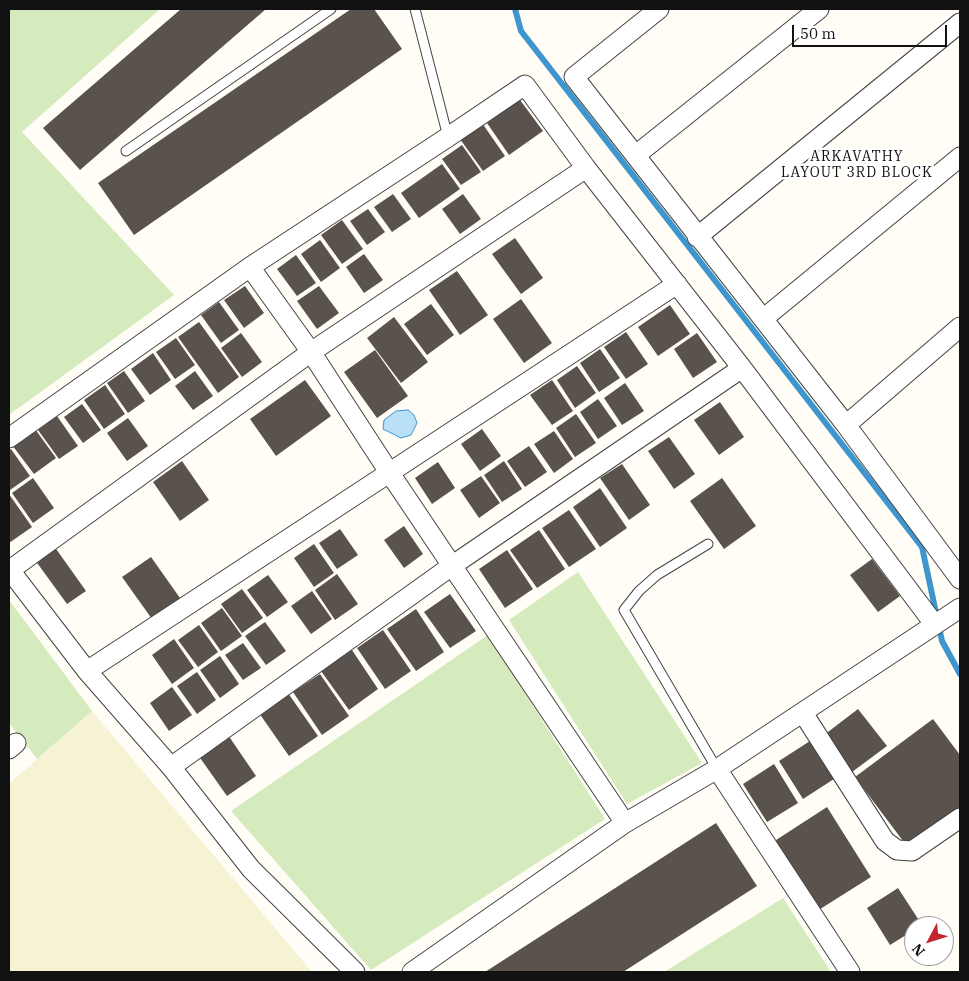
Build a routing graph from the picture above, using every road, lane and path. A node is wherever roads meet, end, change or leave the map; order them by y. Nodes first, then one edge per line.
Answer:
1 (331, 9) edge
2 (415, 9) edge
3 (659, 9) edge
4 (818, 9) edge
5 (960, 23) edge
6 (448, 137) junction
7 (126, 151) dead end
8 (636, 155) junction
9 (960, 157) edge
10 (586, 168) junction
11 (697, 237) junction
12 (250, 267) junction
13 (678, 284) junction
14 (763, 319) junction
15 (960, 327) edge
16 (311, 352) junction
17 (742, 368) junction
18 (846, 425) junction
19 (9, 438) edge
20 (389, 472) junction
21 (708, 544) dead end
22 (453, 565) junction
23 (9, 570) edge
24 (960, 578) edge
25 (949, 618) edge
26 (87, 672) junction
27 (803, 713) junction
28 (170, 767) junction
29 (717, 769) junction
30 (960, 818) edge
31 (625, 823) junction
32 (355, 972) edge
33 (412, 972) edge
34 (850, 972) edge

1 - 7 lane
2 - 6 lane
3 - 8 street
4 - 8 street
5 - 11 street
6 - 10 street
6 - 12 street
8 - 11 street
9 - 14 street
10 - 13 street
10 - 16 street
11 - 14 street
12 - 16 street
12 - 19 street
13 - 17 street
13 - 20 street
14 - 18 street
15 - 18 street
16 - 20 street
16 - 23 street
17 - 22 street
17 - 25 street
18 - 24 street
20 - 22 street
20 - 26 street
21 - 29 lane
22 - 28 street
22 - 31 street
23 - 26 street
25 - 27 street
26 - 28 street
27 - 29 street
27 - 30 street
28 - 32 street
29 - 31 street
29 - 34 street
31 - 33 street

